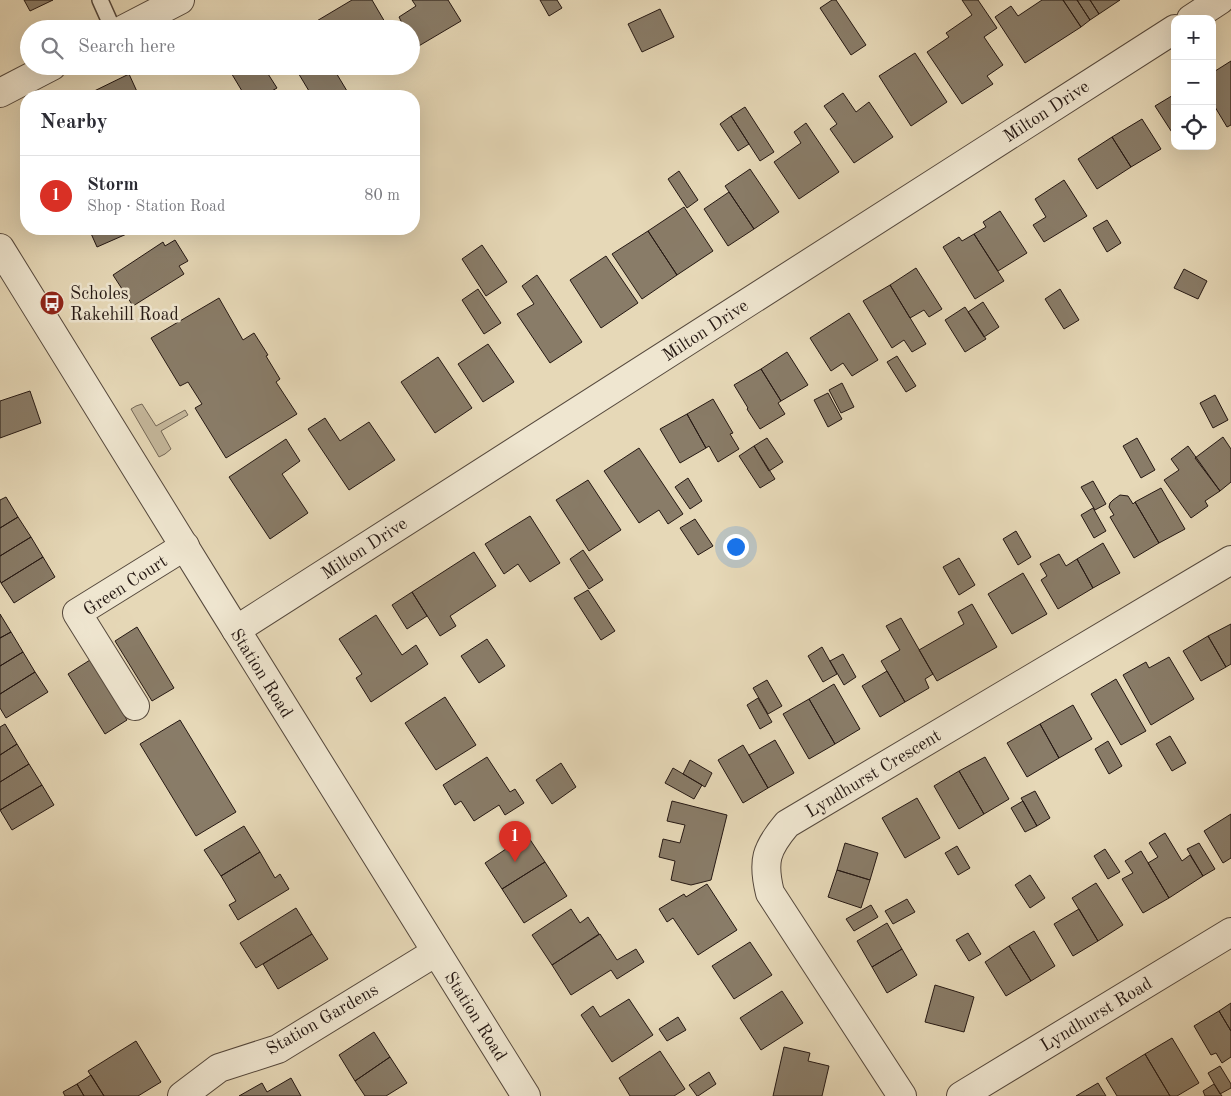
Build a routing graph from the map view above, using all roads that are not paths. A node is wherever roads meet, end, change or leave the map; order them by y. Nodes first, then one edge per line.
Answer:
1 (100, 0) edge
2 (1220, 0) edge
3 (174, 1) edge
4 (1197, 15) edge
5 (109, 20) edge
6 (140, 20) edge
7 (1171, 32) edge
8 (35, 75) edge
9 (0, 93) edge
10 (0, 248) edge
11 (185, 546) junction
12 (1231, 560) edge
13 (236, 630) junction
14 (135, 706) dead end
15 (1231, 932) edge
16 (436, 952) junction
17 (182, 1096) edge
18 (526, 1096) edge
19 (902, 1096) edge
20 (961, 1096) edge

1 - 5 lane
2 - 4 street
3 - 6 street
7 - 13 street, Milton Drive
8 - 9 street
10 - 11 street, Station Road
11 - 13 street, Station Road
11 - 14 street, Green Court
12 - 19 street, Lyndhurst Crescent
13 - 16 street, Station Road
15 - 20 street, Lyndhurst Road
16 - 17 street, Station Gardens
16 - 18 street, Station Road

